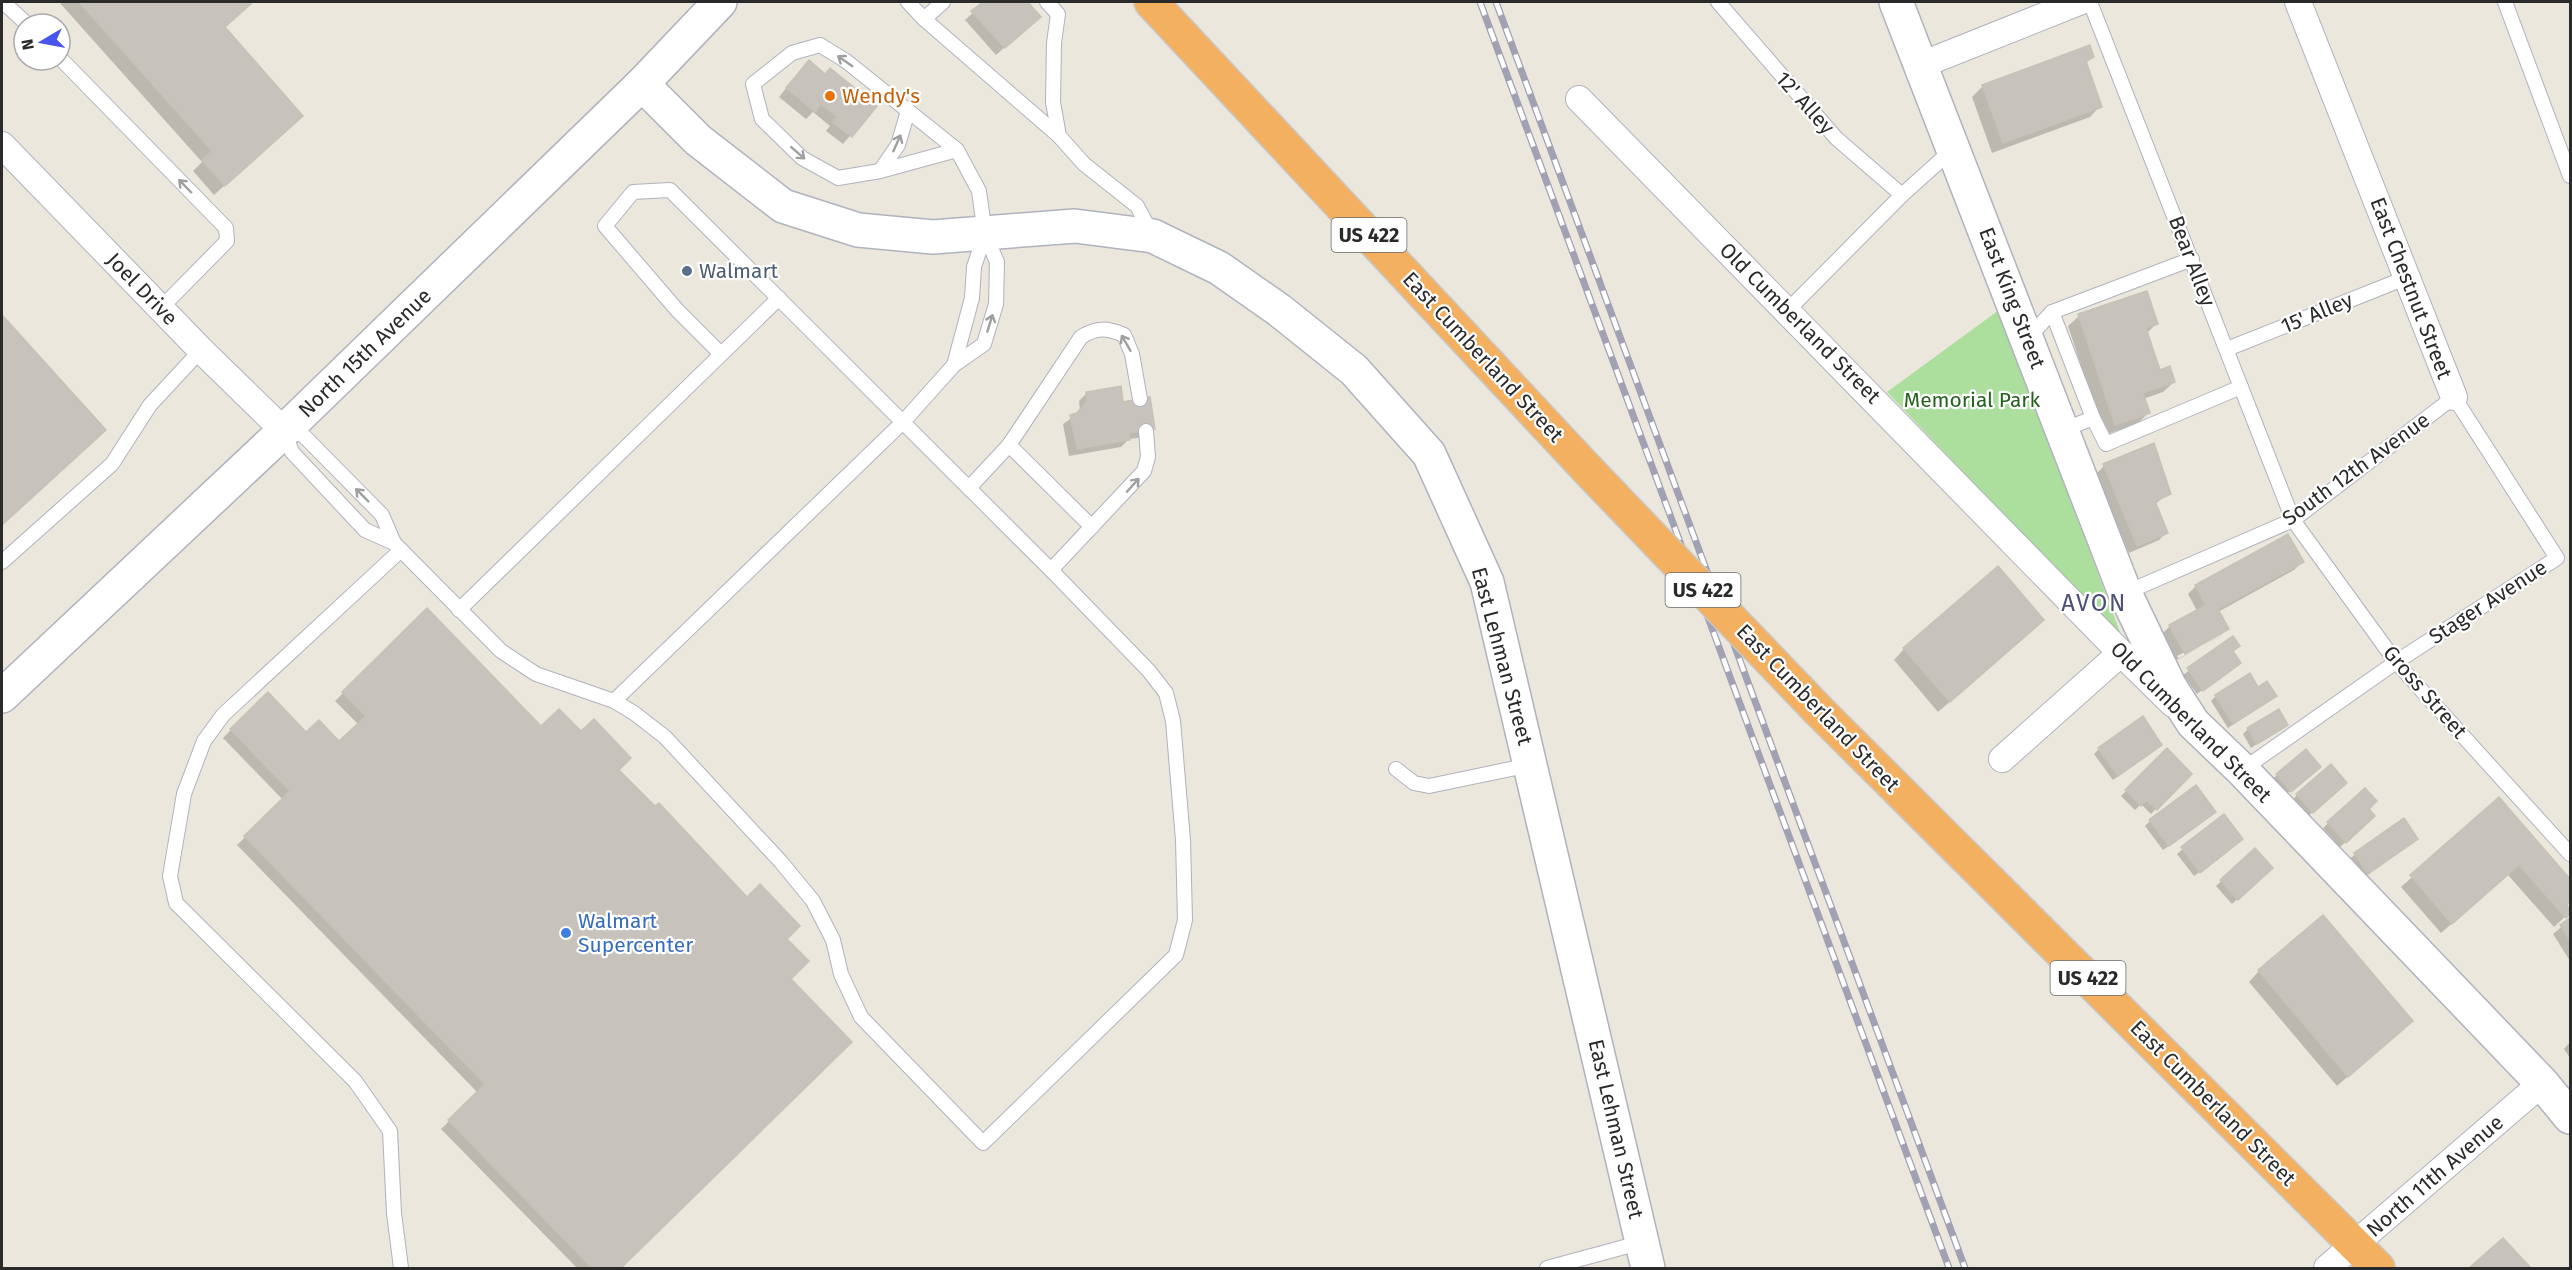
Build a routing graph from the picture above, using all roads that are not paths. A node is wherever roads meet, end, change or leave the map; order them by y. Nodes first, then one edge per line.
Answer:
1 (720, 2) edge
2 (908, 2) edge
3 (943, 2) edge
4 (1047, 2) edge
5 (1151, 2) edge
6 (1718, 2) edge
7 (1896, 2) edge
8 (2079, 2) edge
9 (2090, 2) edge
10 (2298, 2) edge
11 (2505, 2) edge
12 (924, 19) junction
13 (1921, 65) junction
14 (72, 70) edge
15 (642, 84) junction
16 (1580, 99) dead end
17 (908, 111) junction
18 (1059, 136) junction
19 (2, 145) edge
20 (1954, 149) junction
21 (957, 150) junction
22 (880, 171) junction
23 (2571, 176) edge
24 (1902, 195) junction
25 (985, 234) junction
26 (1153, 236) junction
27 (2192, 260) junction
28 (2408, 277) junction
29 (779, 298) junction
30 (161, 308) junction
31 (1788, 310) junction
32 (2052, 312) junction
33 (2028, 339) junction
34 (201, 350) junction
35 (2227, 350) junction
36 (721, 354) junction
37 (954, 365) junction
38 (2241, 387) junction
39 (2454, 397) junction
40 (1140, 399) dead end
41 (903, 422) junction
42 (2078, 424) junction
43 (284, 431) junction
44 (1146, 431) dead end
45 (1010, 445) junction
46 (969, 488) junction
47 (2293, 520) junction
48 (1092, 528) junction
49 (397, 546) junction
50 (2557, 558) joint
51 (2, 562) edge
52 (1051, 570) junction
53 (2125, 593) junction
54 (459, 610) junction
55 (2121, 653) junction
56 (2396, 662) junction
57 (2, 696) edge
58 (614, 701) junction
59 (2193, 723) junction
60 (2002, 759) dead end
61 (1530, 765) junction
62 (1396, 769) dead end
63 (2242, 770) junction
64 (2571, 854) edge
65 (2542, 1083) junction
66 (2571, 1117) edge
67 (1645, 1255) edge
68 (2367, 1257) edge
69 (400, 1269) edge
70 (1547, 1269) edge
71 (2327, 1269) edge

1 - 15 street, North 15th Avenue
2 - 12 lane
3 - 12 lane
4 - 18 lane
5 - 68 highway, East Cumberland Street / US 422, bridge
6 - 24 lane, 12' Alley
7 - 13 street, East King Street
8 - 13 street
9 - 27 lane, Bear Alley
10 - 28 street, East Chestnut Street
11 - 23 lane
12 - 18 lane
13 - 20 street, East King Street
30 -> 14 lane
15 - 25 street, East Lehman Street
15 - 43 street, North 15th Avenue
16 - 31 street, Old Cumberland Street
17 - 21 lane
22 -> 17 lane
17 -> 22 lane
18 - 26 lane
19 - 30 street, Joel Drive
20 - 24 lane
20 - 33 street, East King Street
21 - 22 lane
21 - 25 lane
24 - 31 lane
25 - 26 street, East Lehman Street
25 - 37 lane
37 -> 25 lane
26 - 61 street, East Lehman Street
27 - 32 lane
27 - 35 lane, Bear Alley
28 - 35 lane, 15' Alley
28 - 39 street, East Chestnut Street
29 - 36 lane
29 - 36 lane
29 - 41 lane
30 - 34 street, Joel Drive
31 - 55 street, Old Cumberland Street
32 - 33 lane
32 - 42 lane
33 - 42 street, East King Street
34 - 43 street, Joel Drive
34 - 51 lane
35 - 38 lane, Bear Alley
36 - 54 lane
37 - 41 lane
38 - 42 lane
38 - 47 lane, Bear Alley
39 - 47 lane, South 12th Avenue
39 - 50 lane, East Chestnut Street
40 -> 45 lane
41 - 46 lane
41 - 58 lane
42 - 53 street, East King Street
43 - 49 lane
49 -> 43 lane
43 - 57 street, North 15th Avenue
48 -> 44 lane
45 - 46 lane
45 - 48 lane
46 - 52 lane
47 - 53 lane, South 12th Avenue
47 - 56 lane, Gross Street
48 - 52 lane
49 - 54 lane
49 - 69 lane
50 - 56 lane, Stager Avenue
52 - 58 lane
53 - 59 street, East King Street
54 - 58 lane
55 - 59 street, Old Cumberland Street
55 - 60 street
56 - 63 lane, Stager Avenue
56 - 64 lane, Gross Street
59 - 63 street, Old Cumberland Street
61 - 62 lane
61 - 67 street, East Lehman Street
63 - 65 street, Old Cumberland Street
65 - 66 street, Old Cumberland Street
65 - 68 street, North 11th Avenue
67 - 70 lane
68 - 71 street, North 11th Avenue

